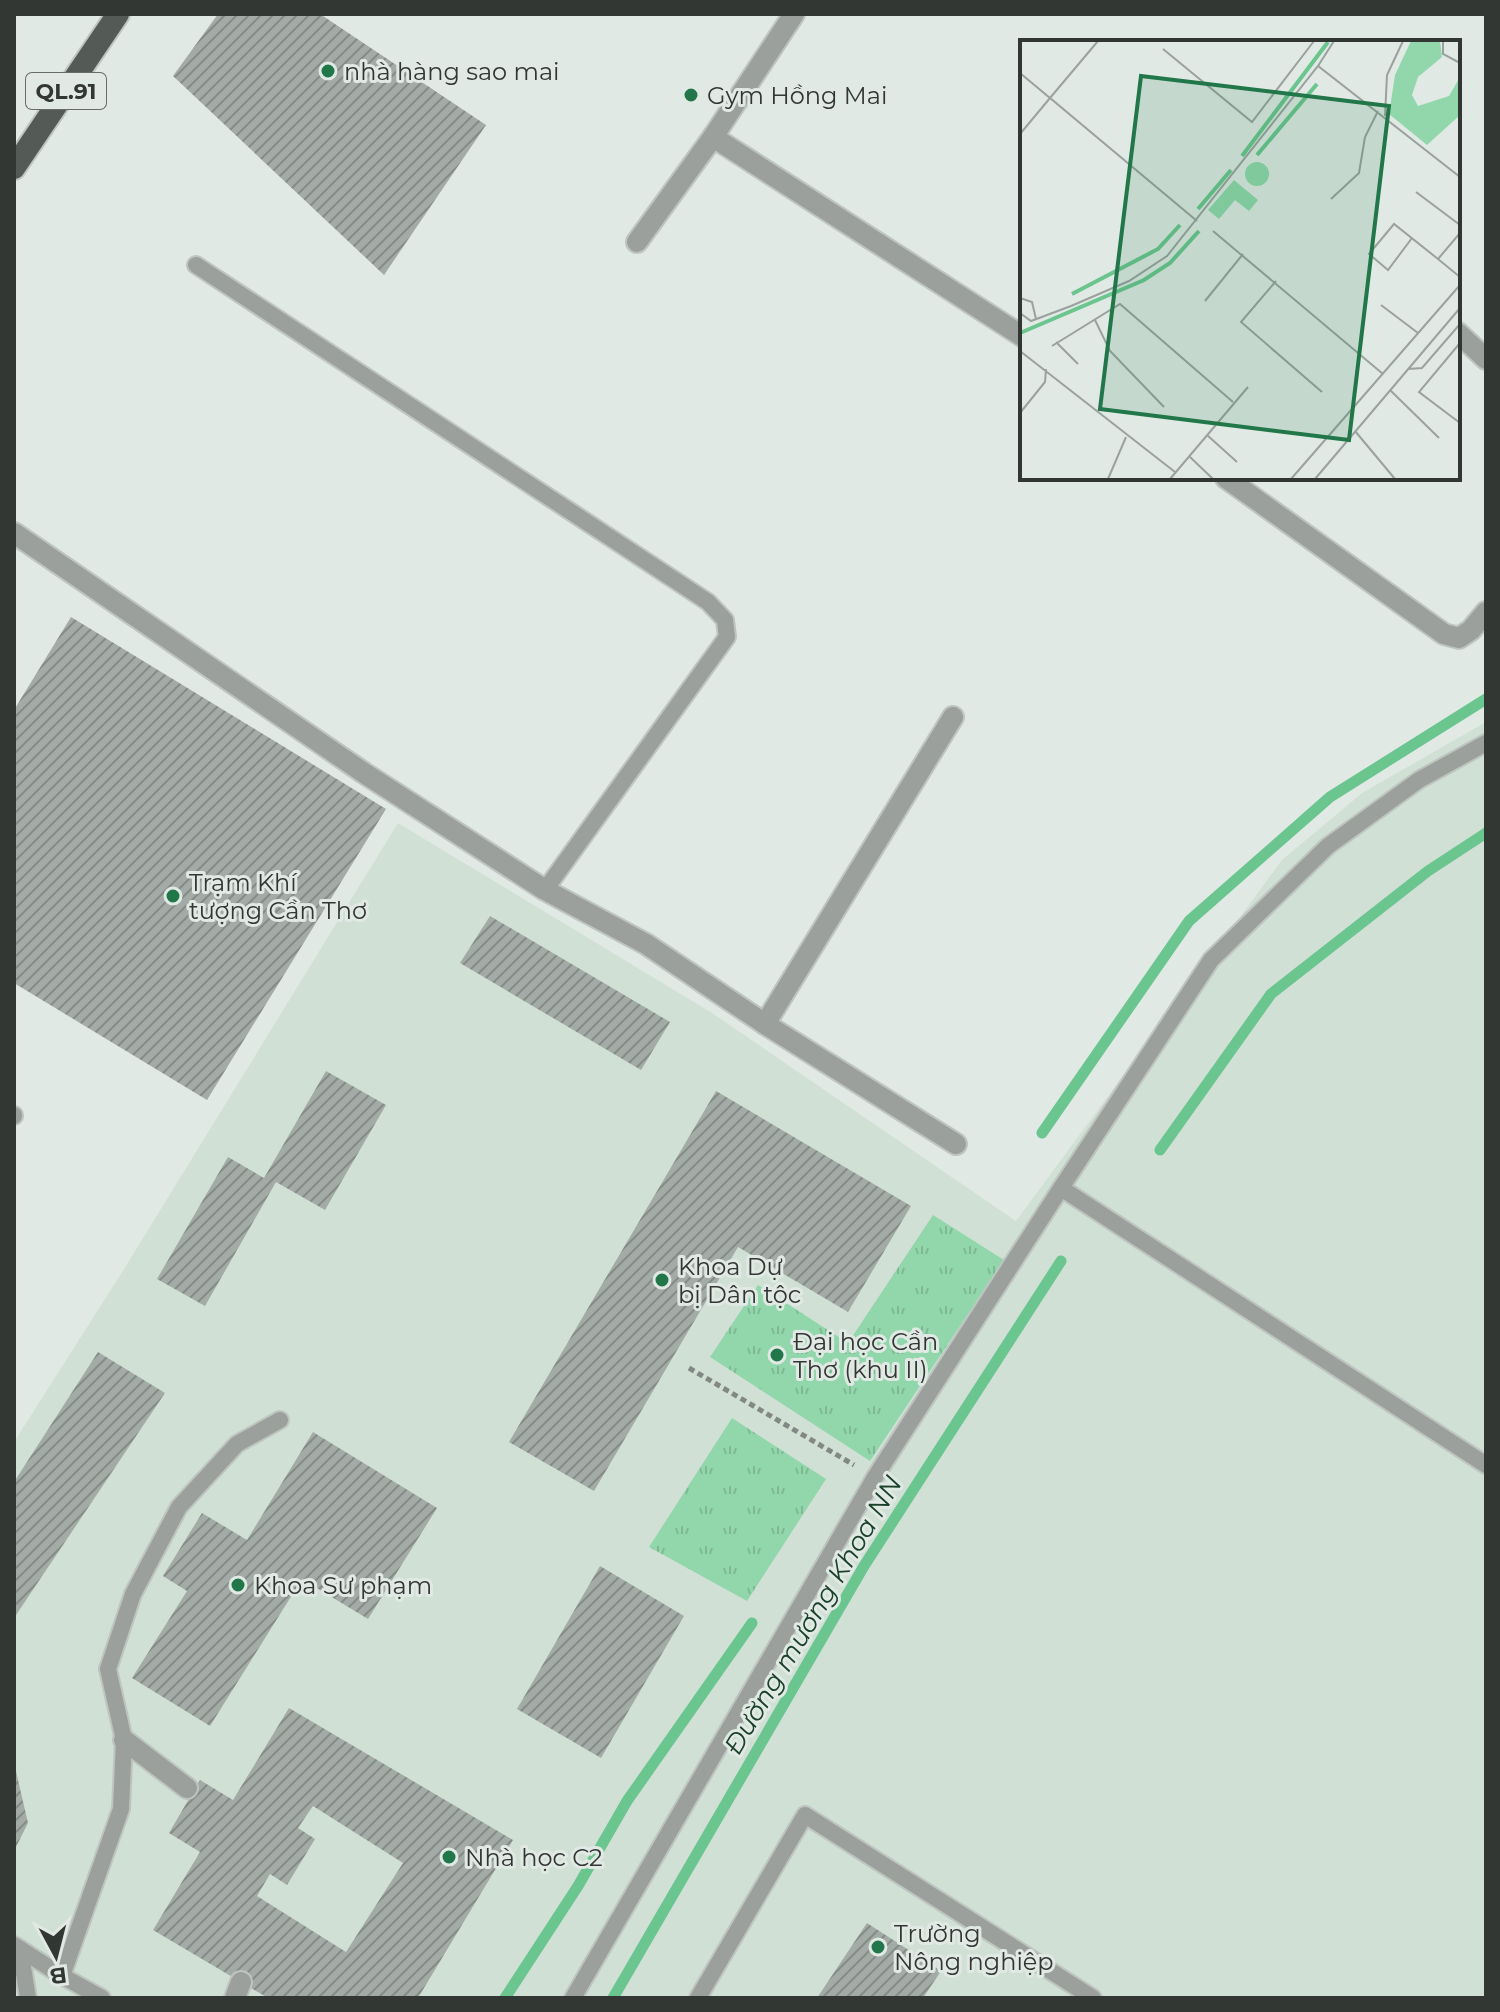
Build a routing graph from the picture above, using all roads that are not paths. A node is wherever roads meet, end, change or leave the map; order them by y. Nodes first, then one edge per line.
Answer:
1 (118, 14) edge
2 (794, 14) edge
3 (713, 137) junction
4 (14, 168) edge
5 (637, 242) dead end
6 (196, 265) dead end
7 (1020, 335) edge
8 (1460, 335) edge
9 (1486, 359) edge
10 (1229, 480) edge
11 (14, 533) edge
12 (1486, 612) edge
13 (953, 717) dead end
14 (1486, 743) edge
15 (545, 890) junction
16 (765, 1024) junction
17 (956, 1144) dead end
18 (1061, 1188) junction
19 (280, 1420) dead end
20 (1486, 1465) edge
21 (124, 1740) junction
22 (187, 1788) dead end
23 (17, 1947) edge
24 (62, 1976) junction
25 (28, 1998) edge
26 (102, 1998) edge
27 (573, 1998) edge
28 (698, 1998) edge
29 (1093, 1998) edge

1 - 4 highway, QL.91
2 - 3 street
3 - 5 street
3 - 7 street
6 - 15 lane
8 - 9 street
10 - 12 street
11 - 15 street
13 - 16 street
14 - 18 lane
15 - 16 street
16 - 17 street
18 - 20 lane
18 - 27 lane
19 - 21 lane
21 - 22 street
21 - 24 lane
23 - 24 lane
23 - 25 lane
24 - 26 lane
28 - 29 lane

